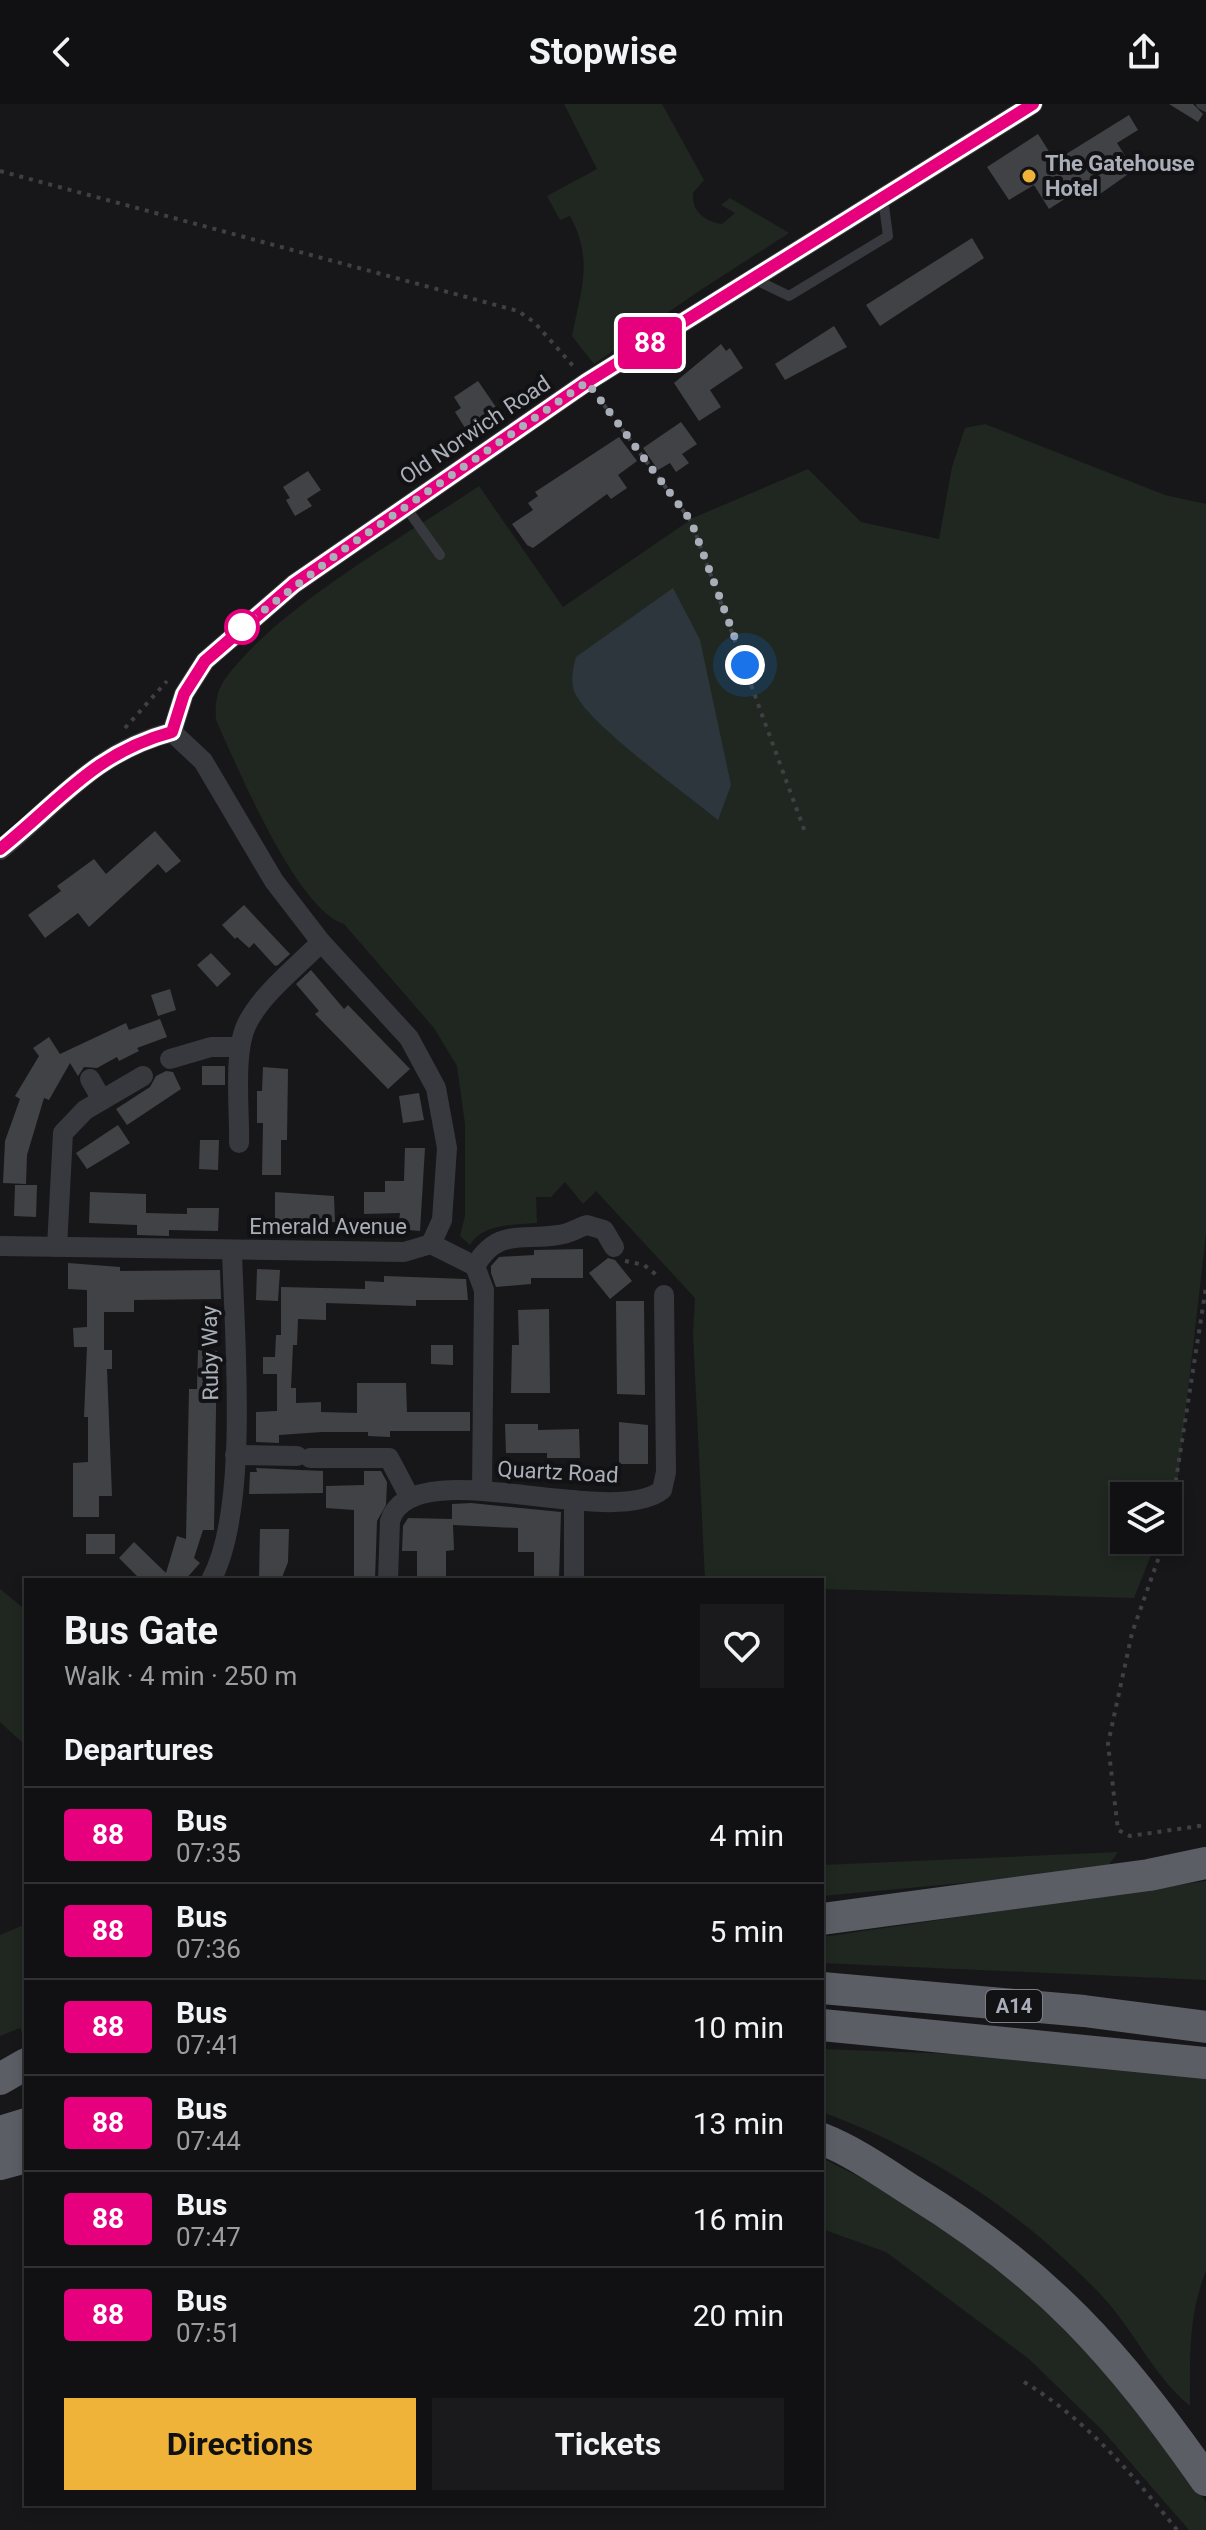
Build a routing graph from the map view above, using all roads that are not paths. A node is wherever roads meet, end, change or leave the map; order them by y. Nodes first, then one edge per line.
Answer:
1 (1033, 104) edge
2 (1201, 104) edge
3 (1206, 107) edge
4 (882, 196) junction
5 (752, 278) junction
6 (405, 506) junction
7 (440, 555) dead end
8 (172, 732) junction
9 (0, 850) edge
10 (321, 942) junction
11 (240, 1047) junction
12 (170, 1059) dead end
13 (143, 1076) dead end
14 (90, 1079) dead end
15 (102, 1100) junction
16 (239, 1143) dead end
17 (431, 1244) junction
18 (0, 1246) edge
19 (57, 1247) junction
20 (614, 1247) road end
21 (232, 1250) junction
22 (475, 1266) junction
23 (664, 1295) road end
24 (235, 1455) junction
25 (482, 1491) junction
26 (409, 1496) junction
27 (574, 1500) junction
28 (212, 1578) edge
29 (388, 1578) edge
30 (574, 1578) edge
31 (1206, 1863) edge
32 (824, 1919) edge
33 (824, 1988) edge
34 (824, 2025) edge
35 (1206, 2027) edge
36 (1206, 2063) edge
37 (24, 2065) edge
38 (0, 2079) edge
39 (24, 2088) edge
40 (0, 2094) edge
41 (24, 2125) edge
42 (0, 2132) edge
43 (824, 2140) edge
44 (24, 2158) edge
45 (0, 2164) edge
46 (1206, 2480) edge

1 - 4 street, Old Norwich Road
2 - 3 lane
4 - 5 street, Old Norwich Road
4 - 5 lane
5 - 6 street, Old Norwich Road
6 - 7 lane
6 - 8 street, Old Norwich Road
8 - 9 street
8 - 10 street, Emerald Avenue
10 - 11 street
10 - 17 street, Emerald Avenue
11 - 12 street
11 - 16 street
13 - 15 street
14 - 15 street
15 - 19 street
17 - 21 street, Emerald Avenue
17 - 22 street
18 - 19 street, Emerald Avenue
19 - 21 street, Emerald Avenue
20 - 22 street
21 - 24 street, Ruby Way
22 - 25 street, Quartz Road
23 - 27 street, Quartz Road
24 - 26 street
24 - 28 street, Ruby Way
25 - 26 street
25 - 27 street, Quartz Road
26 - 29 street
27 - 30 street
31 - 32 highway
33 - 35 highway, A14
34 - 36 highway, A14
37 - 38 highway
39 - 40 highway
41 - 42 highway
43 - 46 highway
44 - 45 highway

